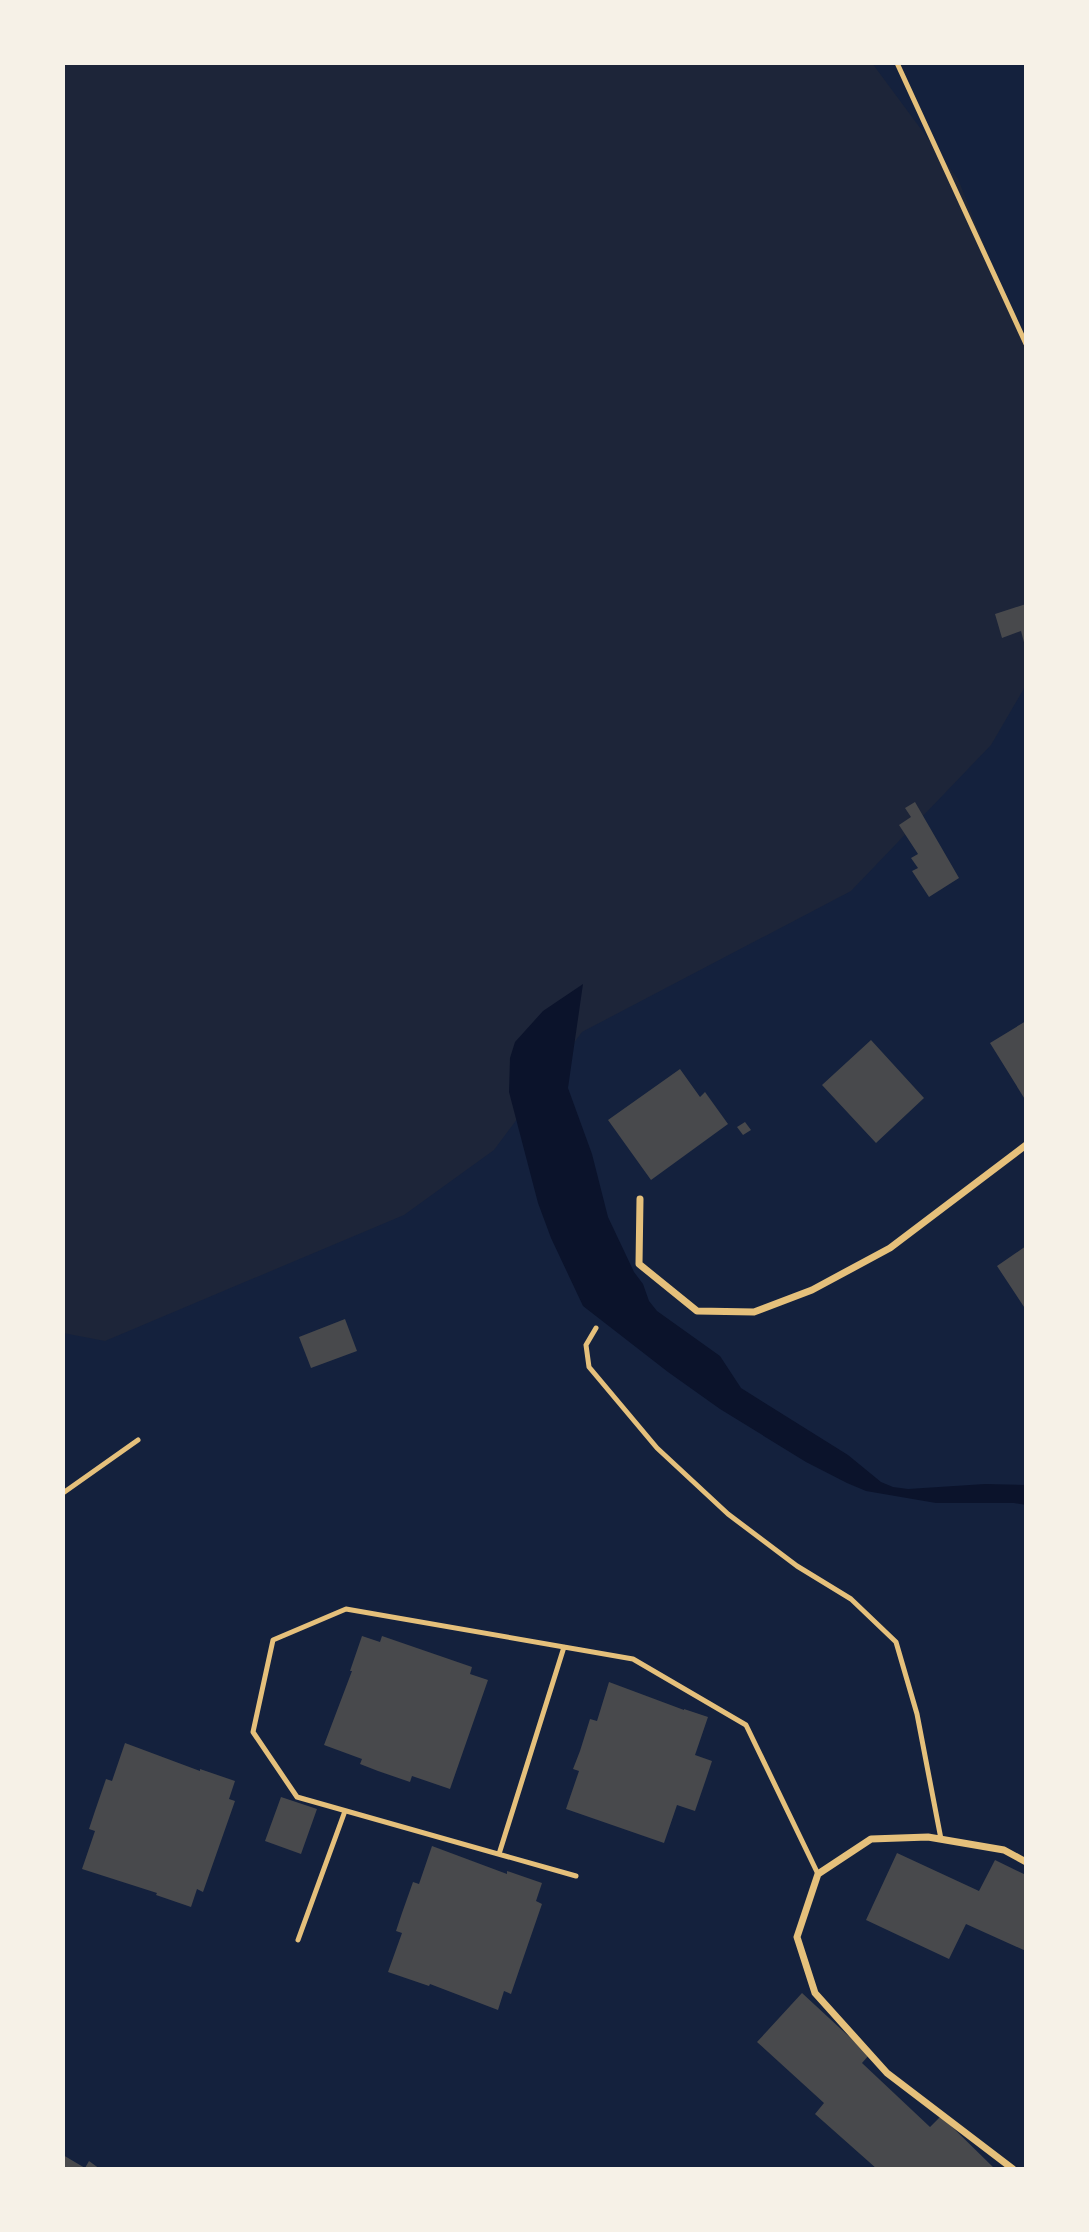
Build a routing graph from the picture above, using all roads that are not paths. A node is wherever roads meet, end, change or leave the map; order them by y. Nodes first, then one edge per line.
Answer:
1 (897, 63) edge
2 (1026, 344) edge
3 (1026, 1145) edge
4 (640, 1199) dead end
5 (596, 1328) dead end
6 (138, 1440) dead end
7 (63, 1493) edge
8 (564, 1647) junction
9 (345, 1811) junction
10 (941, 1839) junction
11 (499, 1854) junction
12 (1026, 1863) edge
13 (818, 1874) junction
14 (576, 1876) dead end
15 (298, 1940) dead end
16 (1013, 2169) edge

1 - 2 lane
3 - 4 street
5 - 10 lane
6 - 7 lane
8 - 9 lane
8 - 11 lane
8 - 13 lane
9 - 11 lane
9 - 15 lane
10 - 12 street
10 - 13 street
11 - 14 lane
13 - 16 street

